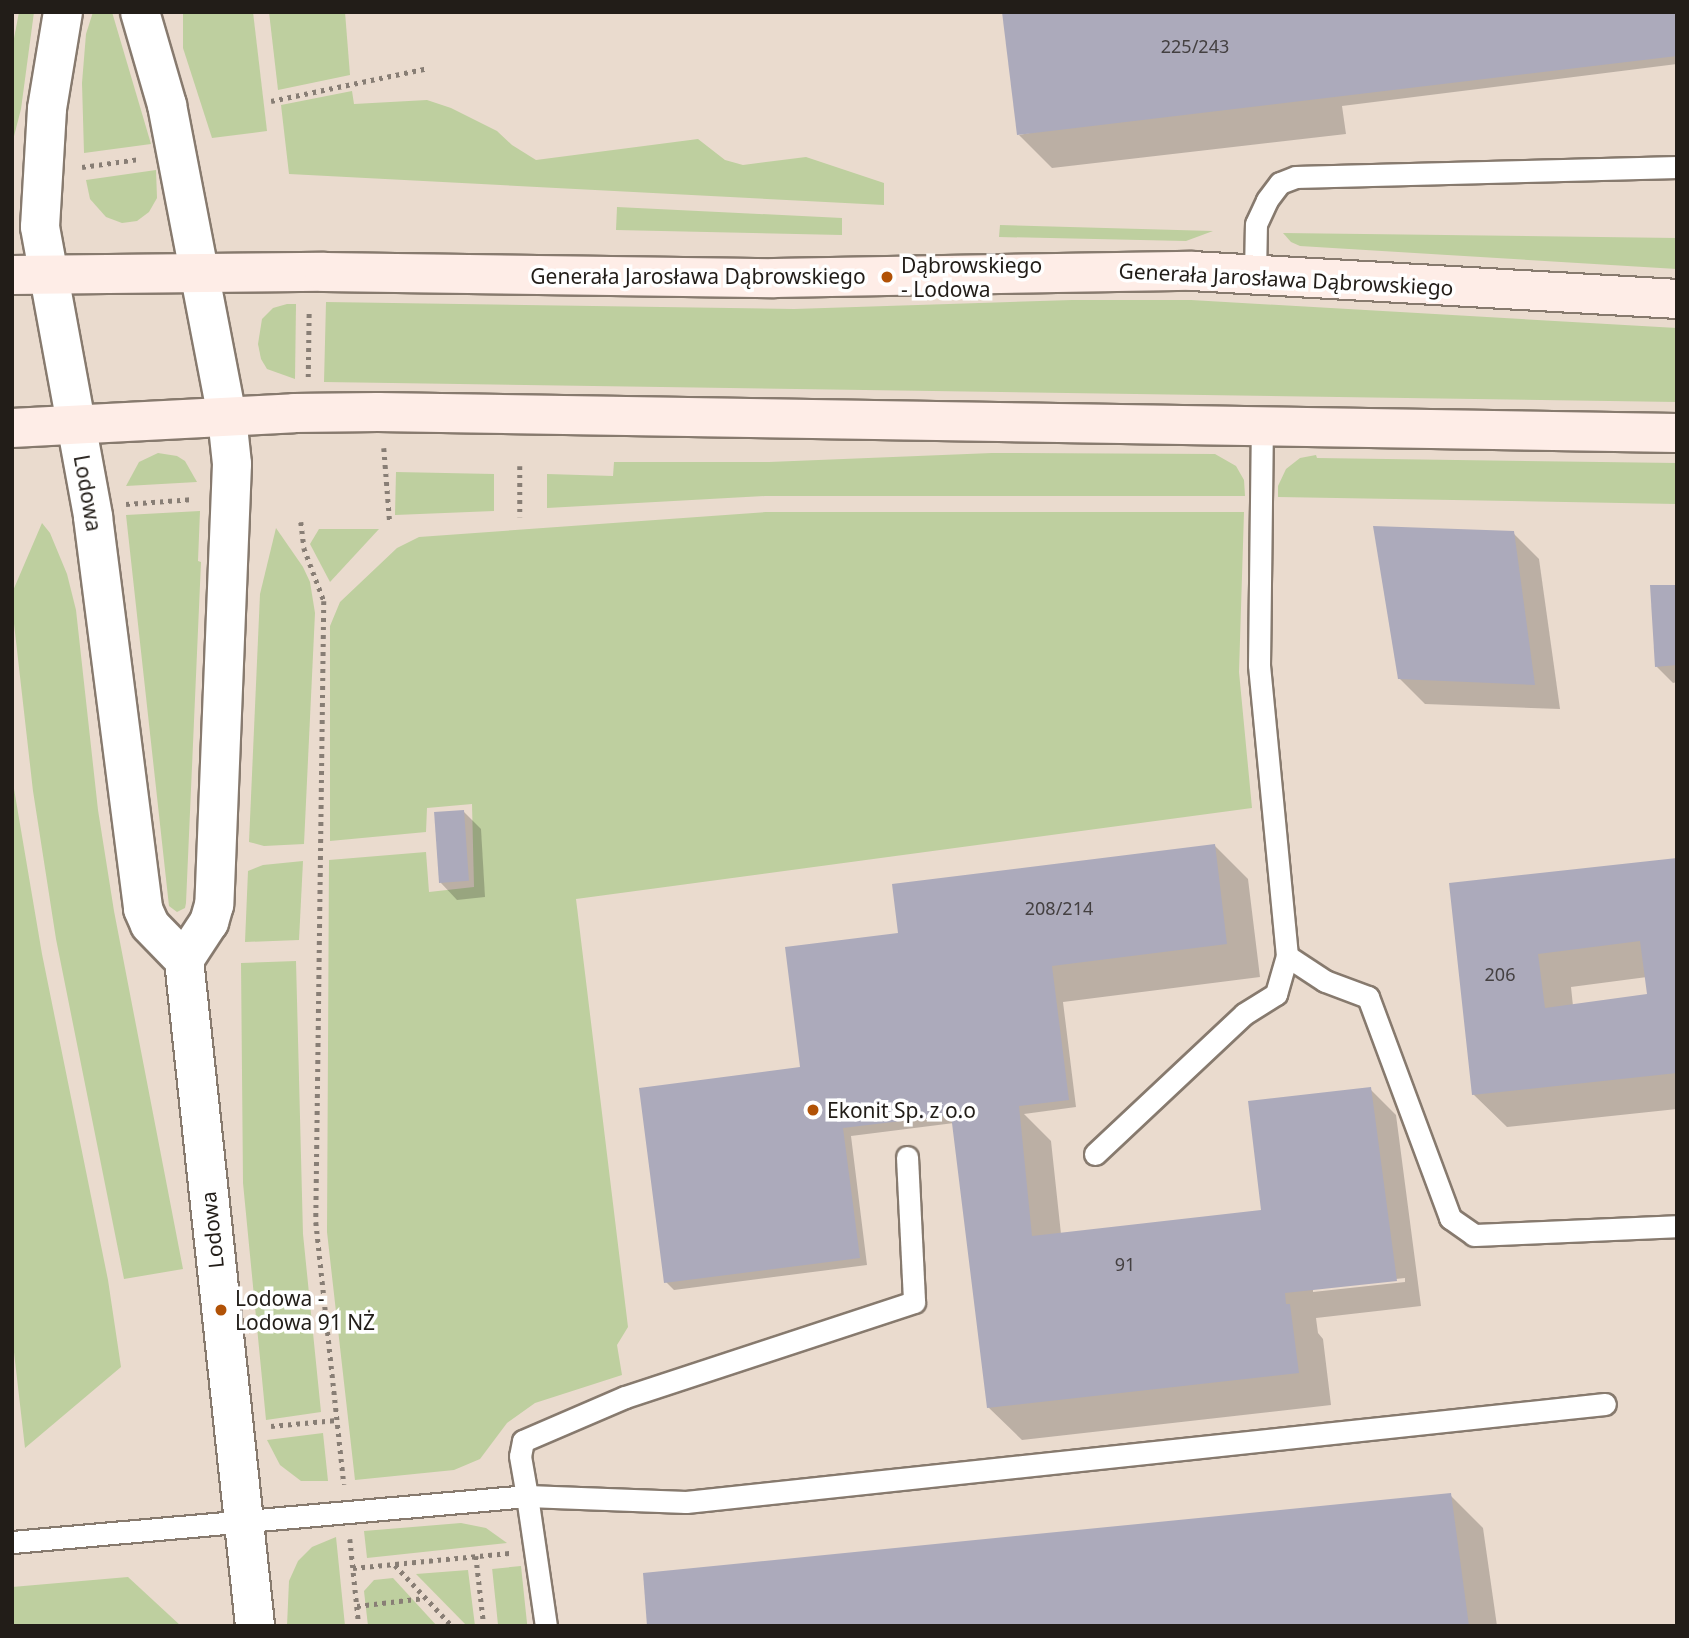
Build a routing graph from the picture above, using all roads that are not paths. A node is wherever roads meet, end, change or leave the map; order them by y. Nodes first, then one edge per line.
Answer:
1 (63, 12) edge
2 (140, 12) edge
3 (1677, 167) edge
4 (198, 273) junction
5 (1255, 274) junction
6 (30, 275) edge
7 (1677, 299) edge
8 (227, 417) junction
9 (75, 424) junction
10 (1262, 426) junction
11 (12, 428) edge
12 (1677, 432) edge
13 (1287, 956) junction
14 (184, 960) junction
15 (1095, 1154) dead end
16 (907, 1157) dead end
17 (1677, 1226) edge
18 (1605, 1404) dead end
19 (527, 1496) junction
20 (243, 1522) junction
21 (12, 1542) edge
22 (255, 1626) edge
23 (546, 1626) edge

1 - 6 street, Lodowa
2 - 4 street
3 - 5 lane
4 - 5 main road, Generała Jarosława Dąbrowskiego
4 - 6 main road, Generała Jarosława Dąbrowskiego
4 - 8 street
5 - 7 main road, Generała Jarosława Dąbrowskiego
6 - 9 street, Lodowa
8 - 9 main road
8 - 10 main road
8 - 14 street
9 - 11 main road
9 - 14 street, Lodowa
10 - 12 main road
10 - 13 lane
13 - 15 lane
13 - 17 lane
14 - 20 street, Lodowa
16 - 19 lane
18 - 19 lane
19 - 20 lane
19 - 23 lane
20 - 21 lane
20 - 22 street, Lodowa

